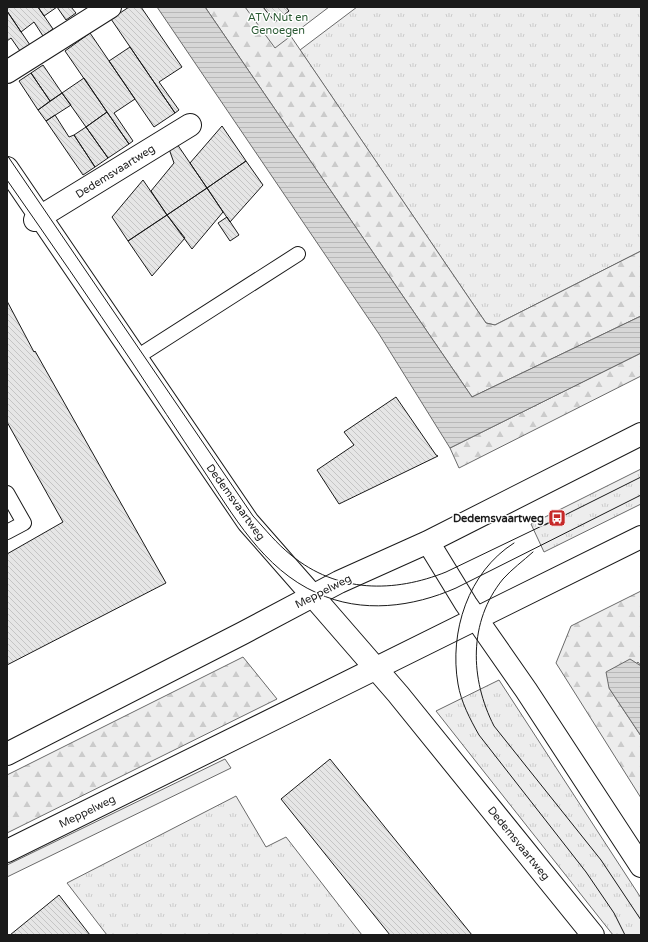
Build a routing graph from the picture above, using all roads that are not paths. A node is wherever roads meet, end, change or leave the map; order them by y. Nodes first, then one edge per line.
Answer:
1 (110, 7) edge
2 (7, 72) edge
3 (190, 125) dead end
4 (7, 168) edge
5 (38, 218) junction
6 (298, 254) dead end
7 (137, 357) junction
8 (641, 434) edge
9 (7, 493) edge
10 (7, 532) edge
11 (641, 537) edge
12 (428, 542) junction
13 (312, 595) junction
14 (477, 619) junction
15 (376, 669) junction
16 (7, 754) edge
17 (7, 851) edge
18 (641, 866) edge
19 (593, 935) edge

1 - 2 main road
3 - 5 main road, Dedemsvaartweg
4 - 5 main road, Dedemsvaartweg
5 - 7 main road, Dedemsvaartweg
6 - 7 lane
7 - 13 main road, Dedemsvaartweg
8 - 12 main road, Meppelweg
9 - 10 lane
11 - 14 main road, Meppelweg
12 - 13 main road, Meppelweg
12 - 14 main road
13 - 15 main road, Dedemsvaartweg
13 - 16 main road, Meppelweg
14 - 15 main road, Meppelweg
14 - 18 main road
15 - 17 main road, Meppelweg
15 - 19 main road, Dedemsvaartweg

